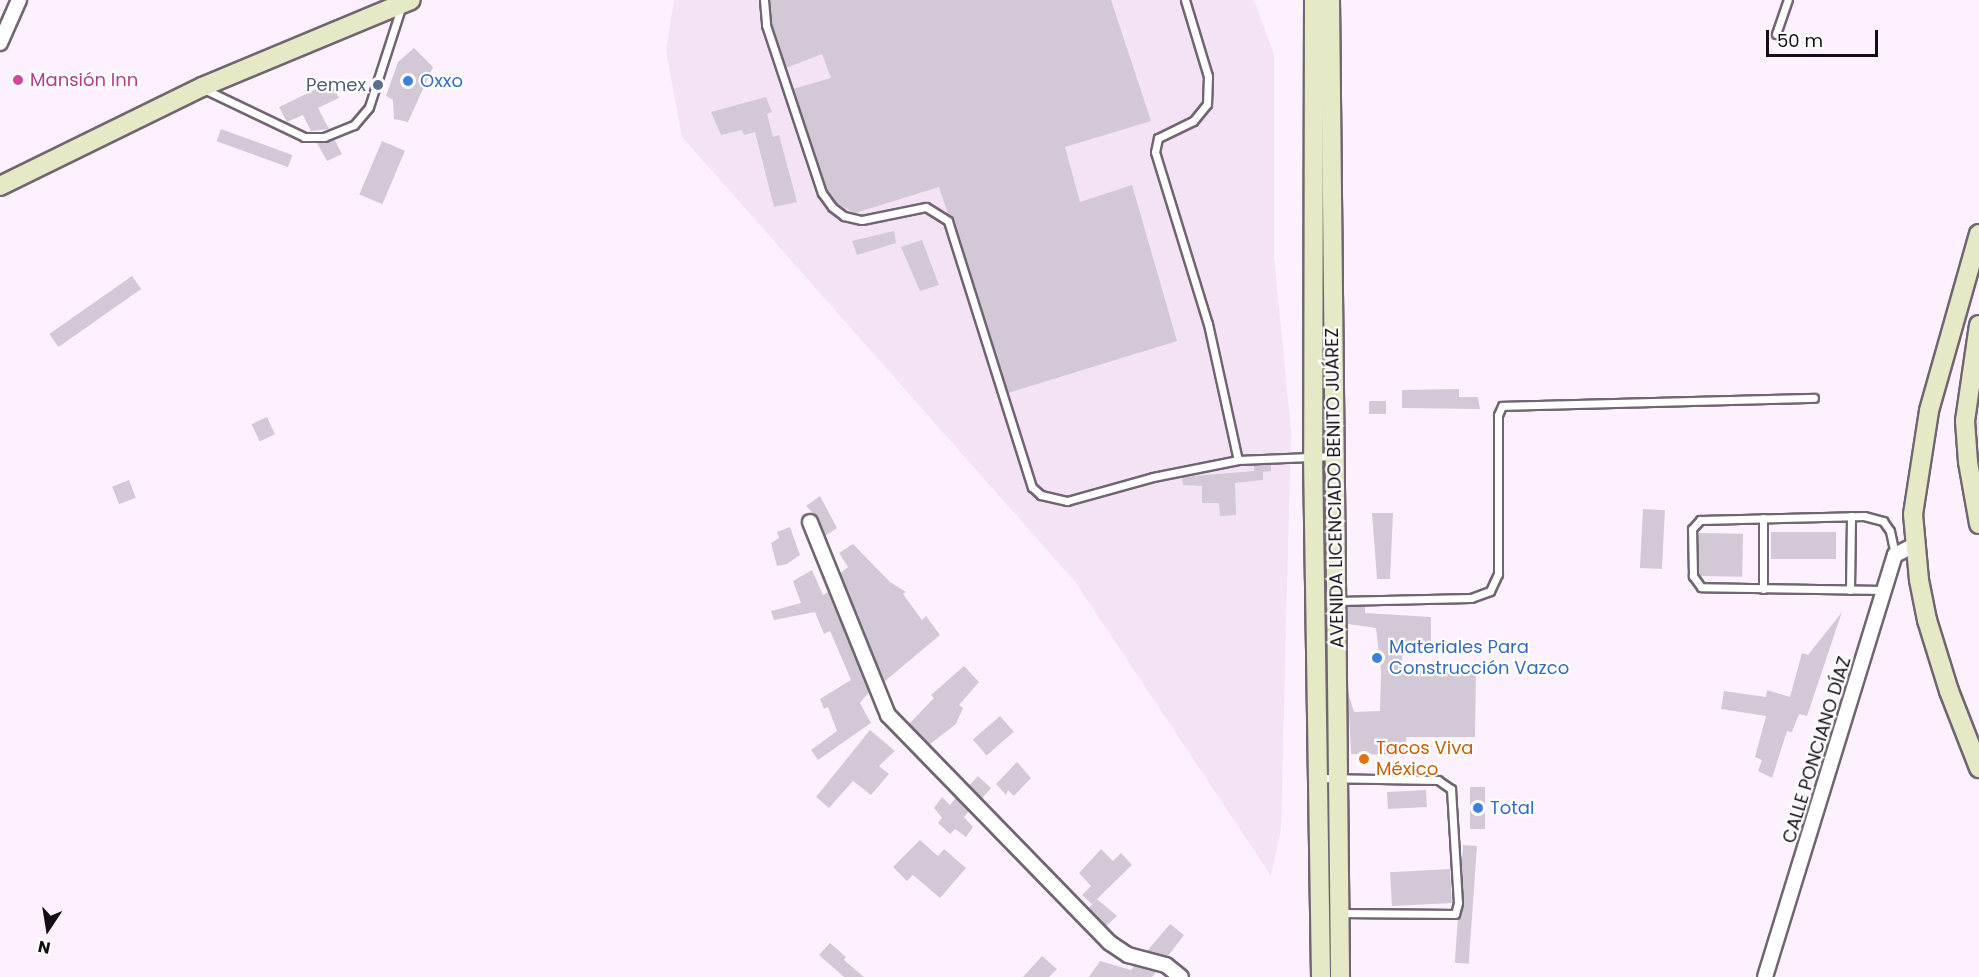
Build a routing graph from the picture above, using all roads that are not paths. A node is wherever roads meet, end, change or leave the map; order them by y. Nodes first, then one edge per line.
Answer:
1 (18, 0) edge
2 (764, 0) edge
3 (1185, 0) edge
4 (1314, 0) edge
5 (1329, 0) edge
6 (1788, 0) edge
7 (407, 2) edge
8 (1776, 34) dead end
9 (0, 43) edge
10 (202, 87) junction
11 (2, 182) edge
12 (1979, 234) edge
13 (1979, 325) edge
14 (1973, 386) edge
15 (1814, 398) dead end
16 (1313, 456) junction
17 (1334, 456) junction
18 (1238, 460) junction
19 (1851, 516) junction
20 (1763, 518) junction
21 (810, 522) dead end
22 (1979, 525) edge
23 (1915, 545) junction
24 (1895, 555) junction
25 (1763, 590) junction
26 (1850, 590) junction
27 (1886, 590) junction
28 (1337, 601) junction
29 (1979, 768) edge
30 (1318, 778) junction
31 (1339, 778) junction
32 (1319, 912) junction
33 (1340, 913) junction
34 (1181, 977) edge
35 (1321, 977) edge
36 (1340, 977) edge
37 (1765, 977) edge

1 - 9 street
2 - 18 lane
3 - 18 lane
4 - 16 main road, AVENIDA LICENCIADO BENITO JUÁREZ
5 - 17 main road, AVENIDA LICENCIADO BENITO JUÁREZ
6 - 8 lane
7 - 10 main road
7 - 10 lane
10 - 11 main road
12 - 23 main road
13 - 14 main road
14 - 22 main road
15 - 28 lane
16 - 17 lane
16 - 18 lane
16 - 30 main road, AVENIDA LICENCIADO BENITO JUÁREZ
17 - 28 main road, AVENIDA LICENCIADO BENITO JUÁREZ
19 - 20 lane
19 - 24 lane
19 - 26 lane
20 - 25 lane
20 - 25 lane
21 - 34 street
23 - 24 street
23 - 29 main road
24 - 27 street, CALLE PONCIANO DÍAZ
25 - 26 lane
26 - 27 lane
27 - 37 street, CALLE PONCIANO DÍAZ
28 - 31 main road, AVENIDA LICENCIADO BENITO JUÁREZ
30 - 31 lane
30 - 32 main road, AVENIDA LICENCIADO BENITO JUÁREZ
31 - 33 main road, AVENIDA LICENCIADO BENITO JUÁREZ
31 - 33 lane
32 - 33 lane
32 - 35 main road, AVENIDA LICENCIADO BENITO JUÁREZ
33 - 36 main road, AVENIDA LICENCIADO BENITO JUÁREZ

